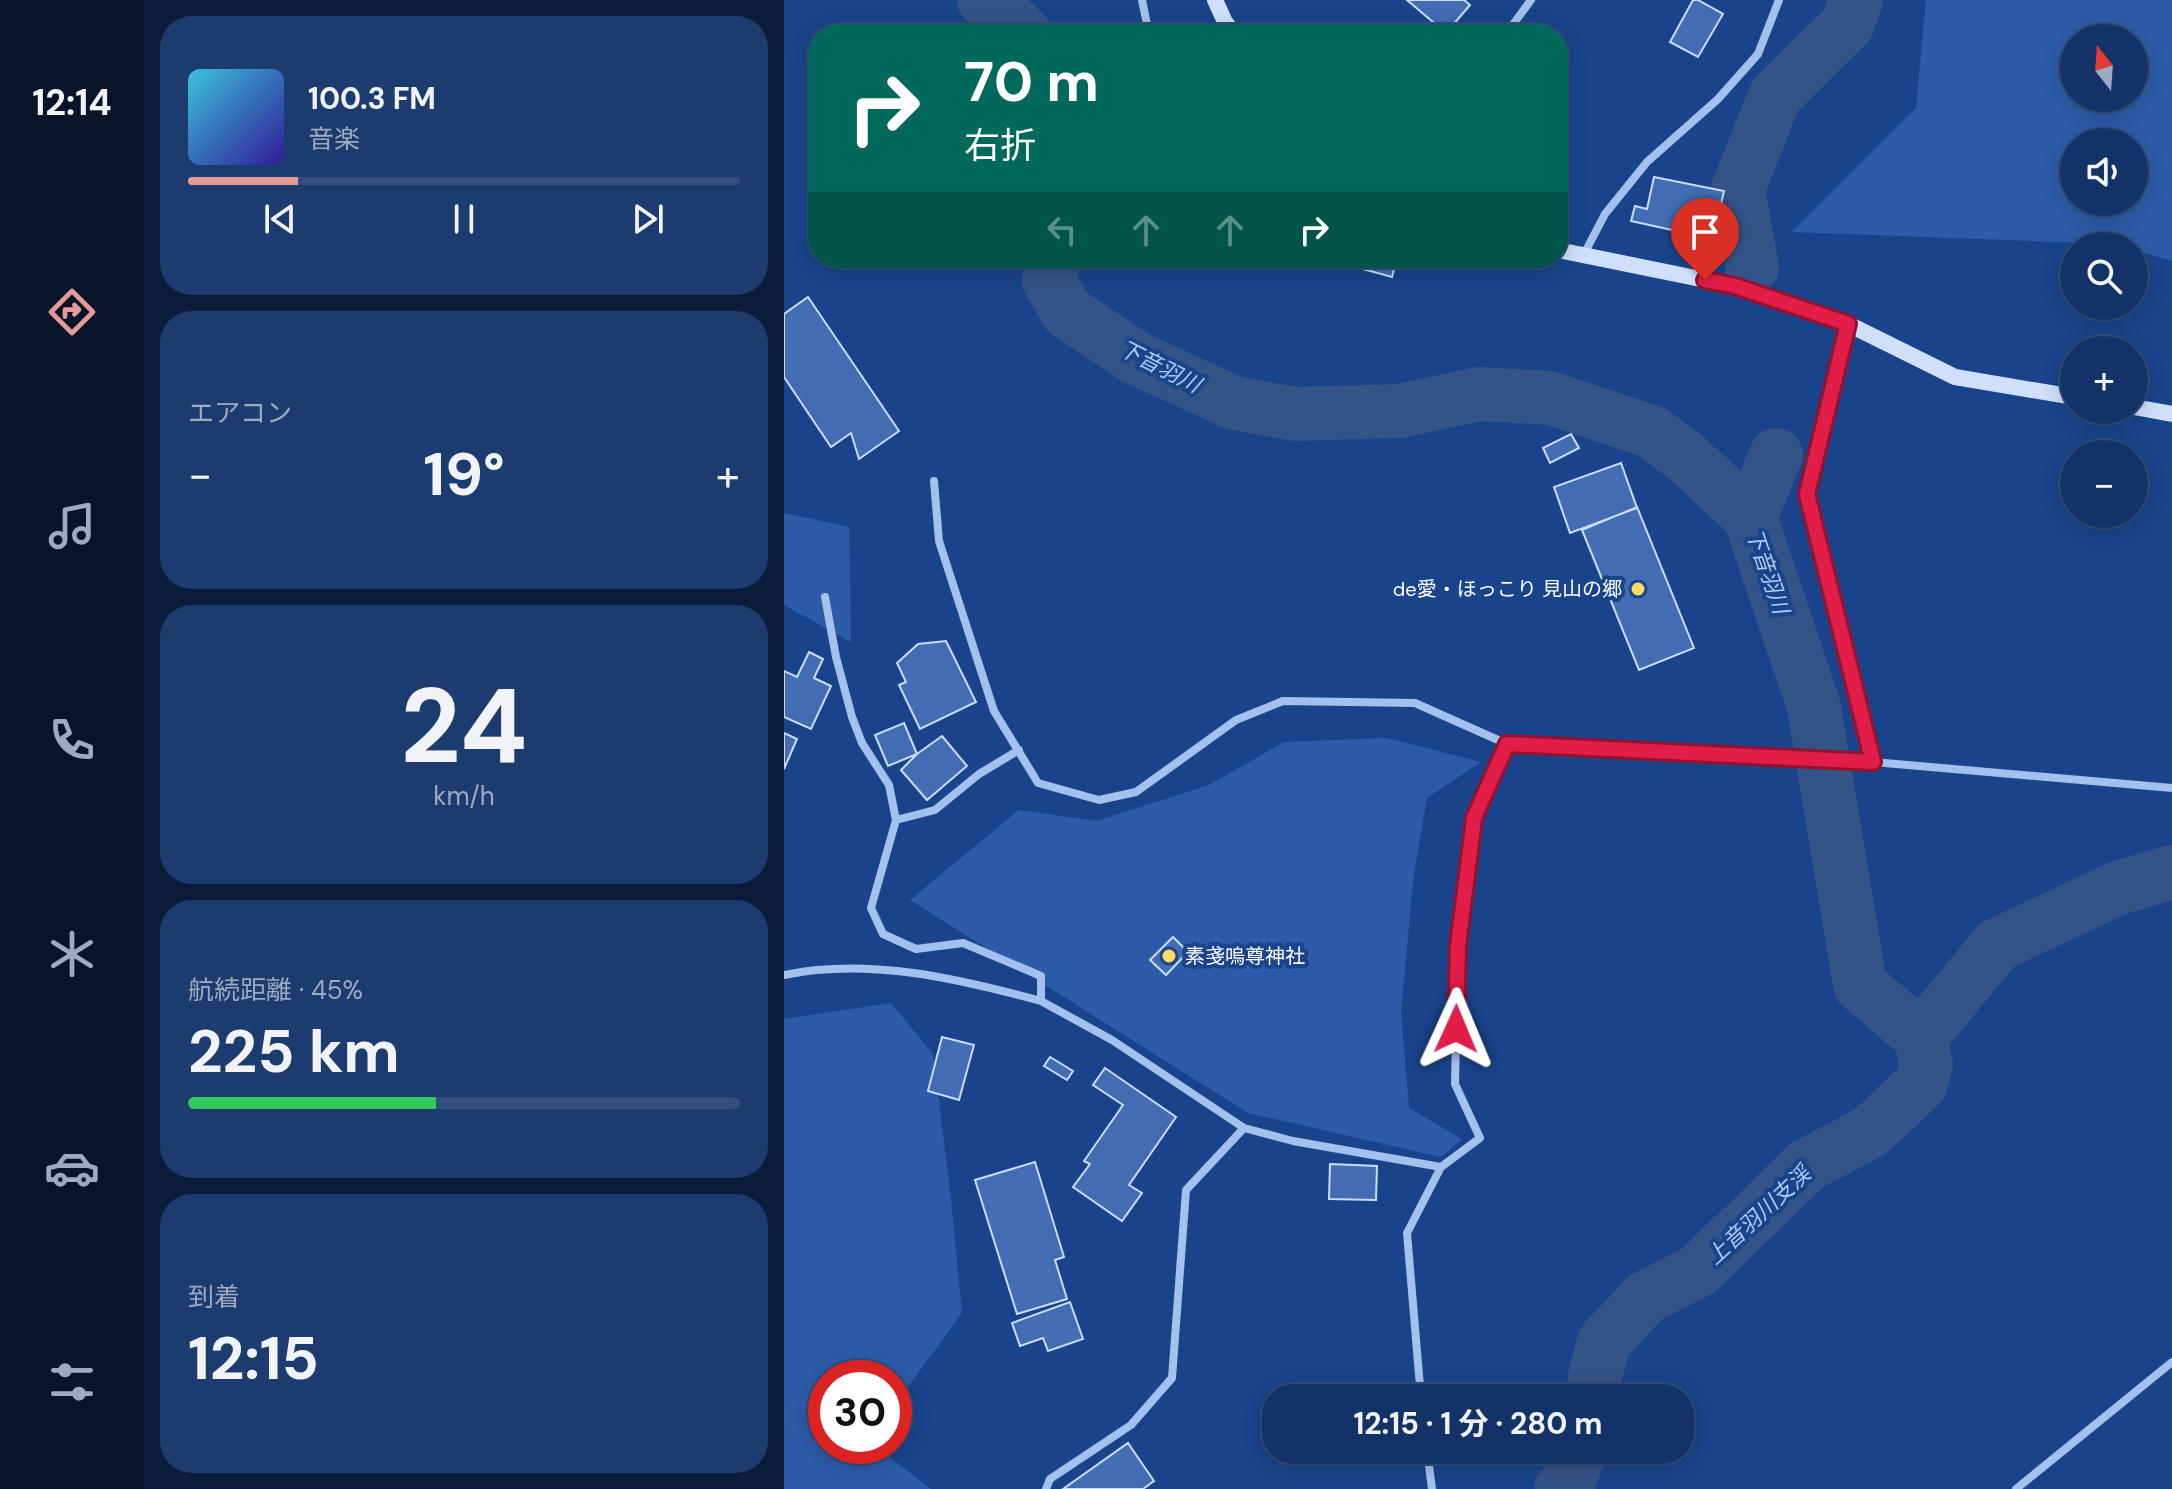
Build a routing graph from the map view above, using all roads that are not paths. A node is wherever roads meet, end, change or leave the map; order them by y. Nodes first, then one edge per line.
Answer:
1 (1142, 0) edge
2 (1215, 0) edge
3 (1779, 0) edge
4 (1526, 3) edge
5 (1147, 24) edge
6 (1227, 24) edge
7 (1512, 24) edge
8 (1568, 252) edge
9 (1583, 256) junction
10 (1848, 324) junction
11 (2060, 395) edge
12 (2148, 410) edge
13 (2172, 414) edge
14 (934, 481) dead end
15 (825, 597) dead end
16 (1507, 744) junction
17 (1019, 750) junction
18 (1873, 762) junction
19 (2172, 788) edge
20 (896, 820) junction
21 (784, 975) edge
22 (1041, 1001) junction
23 (1244, 1128) junction
24 (1441, 1167) junction
25 (2172, 1362) edge
26 (1420, 1384) edge
27 (1429, 1464) edge
28 (1046, 1489) edge
29 (1432, 1489) edge
30 (2016, 1489) edge

1 - 5 street
2 - 6 main road
3 - 9 street
4 - 7 street
8 - 9 main road
9 - 10 main road
10 - 11 main road
10 - 18 street
12 - 13 main road
14 - 17 street
15 - 20 street
16 - 17 street
16 - 18 street
16 - 24 street
17 - 20 street
18 - 19 street
20 - 22 street
21 - 22 street
22 - 23 street
23 - 24 street
23 - 28 street
24 - 26 street
25 - 30 street
27 - 29 street

